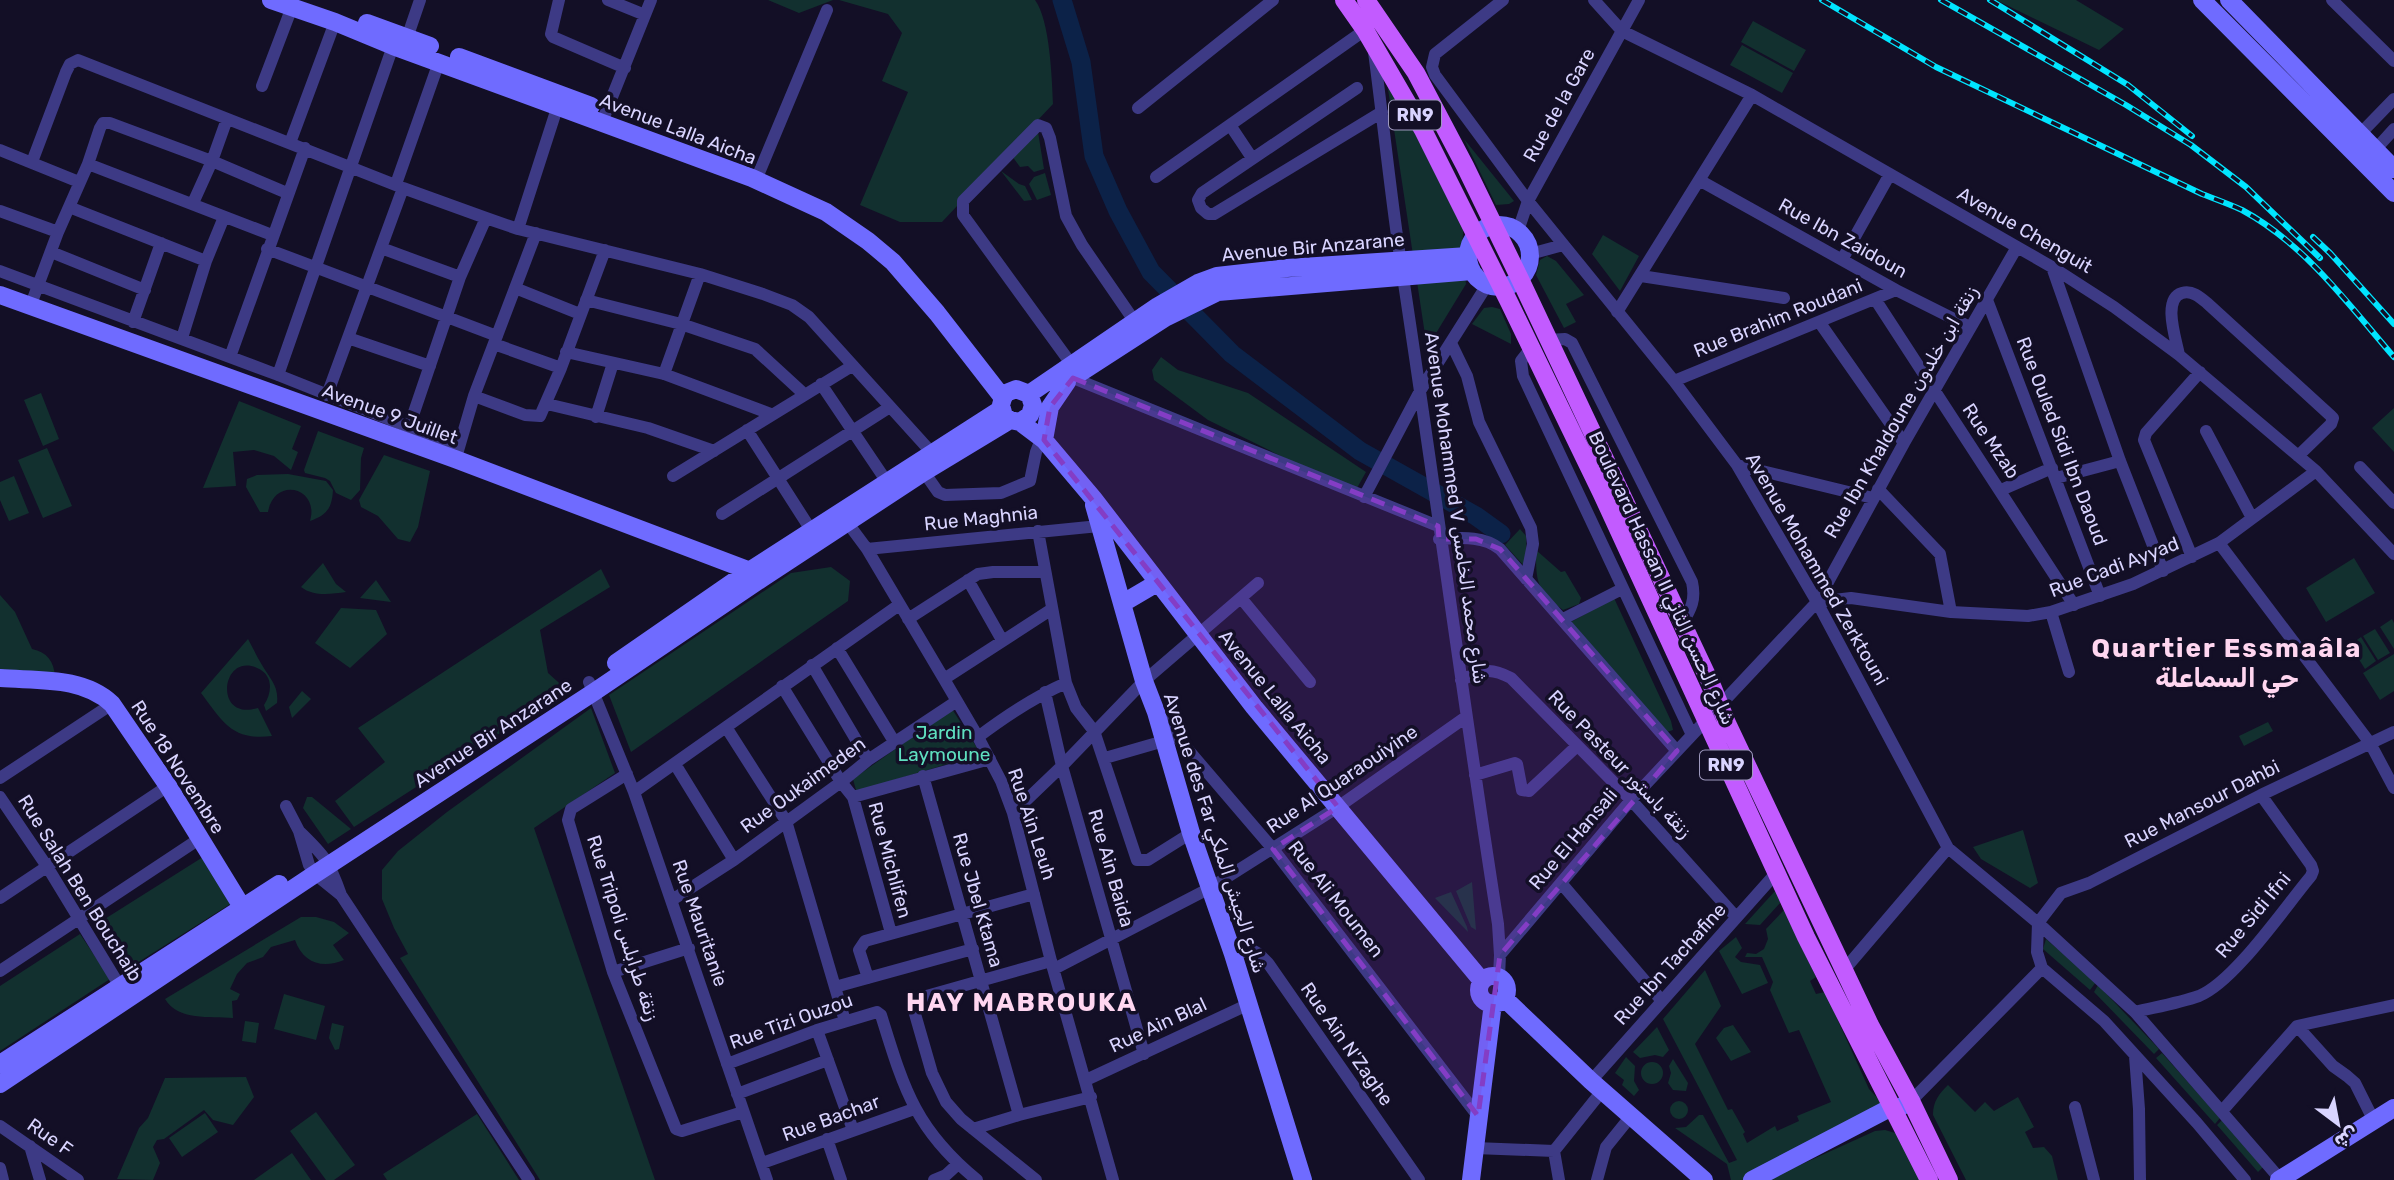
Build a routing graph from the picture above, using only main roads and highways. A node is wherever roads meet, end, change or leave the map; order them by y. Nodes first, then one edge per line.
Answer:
1 (1344, 0) edge
2 (1366, 0) edge
3 (1898, 1103) junction
4 (1929, 1180) edge
5 (1950, 1180) edge

1 - 3 main road, Boulevard Hassan II شارع الحسن الثاني / RN9
2 - 3 main road, Boulevard Hassan II شارع الحسن الثاني / RN9
3 - 4 main road, Boulevard Hassan II شارع الحسن الثاني / RN9
3 - 5 main road, Boulevard Hassan II شارع الحسن الثاني / RN9

